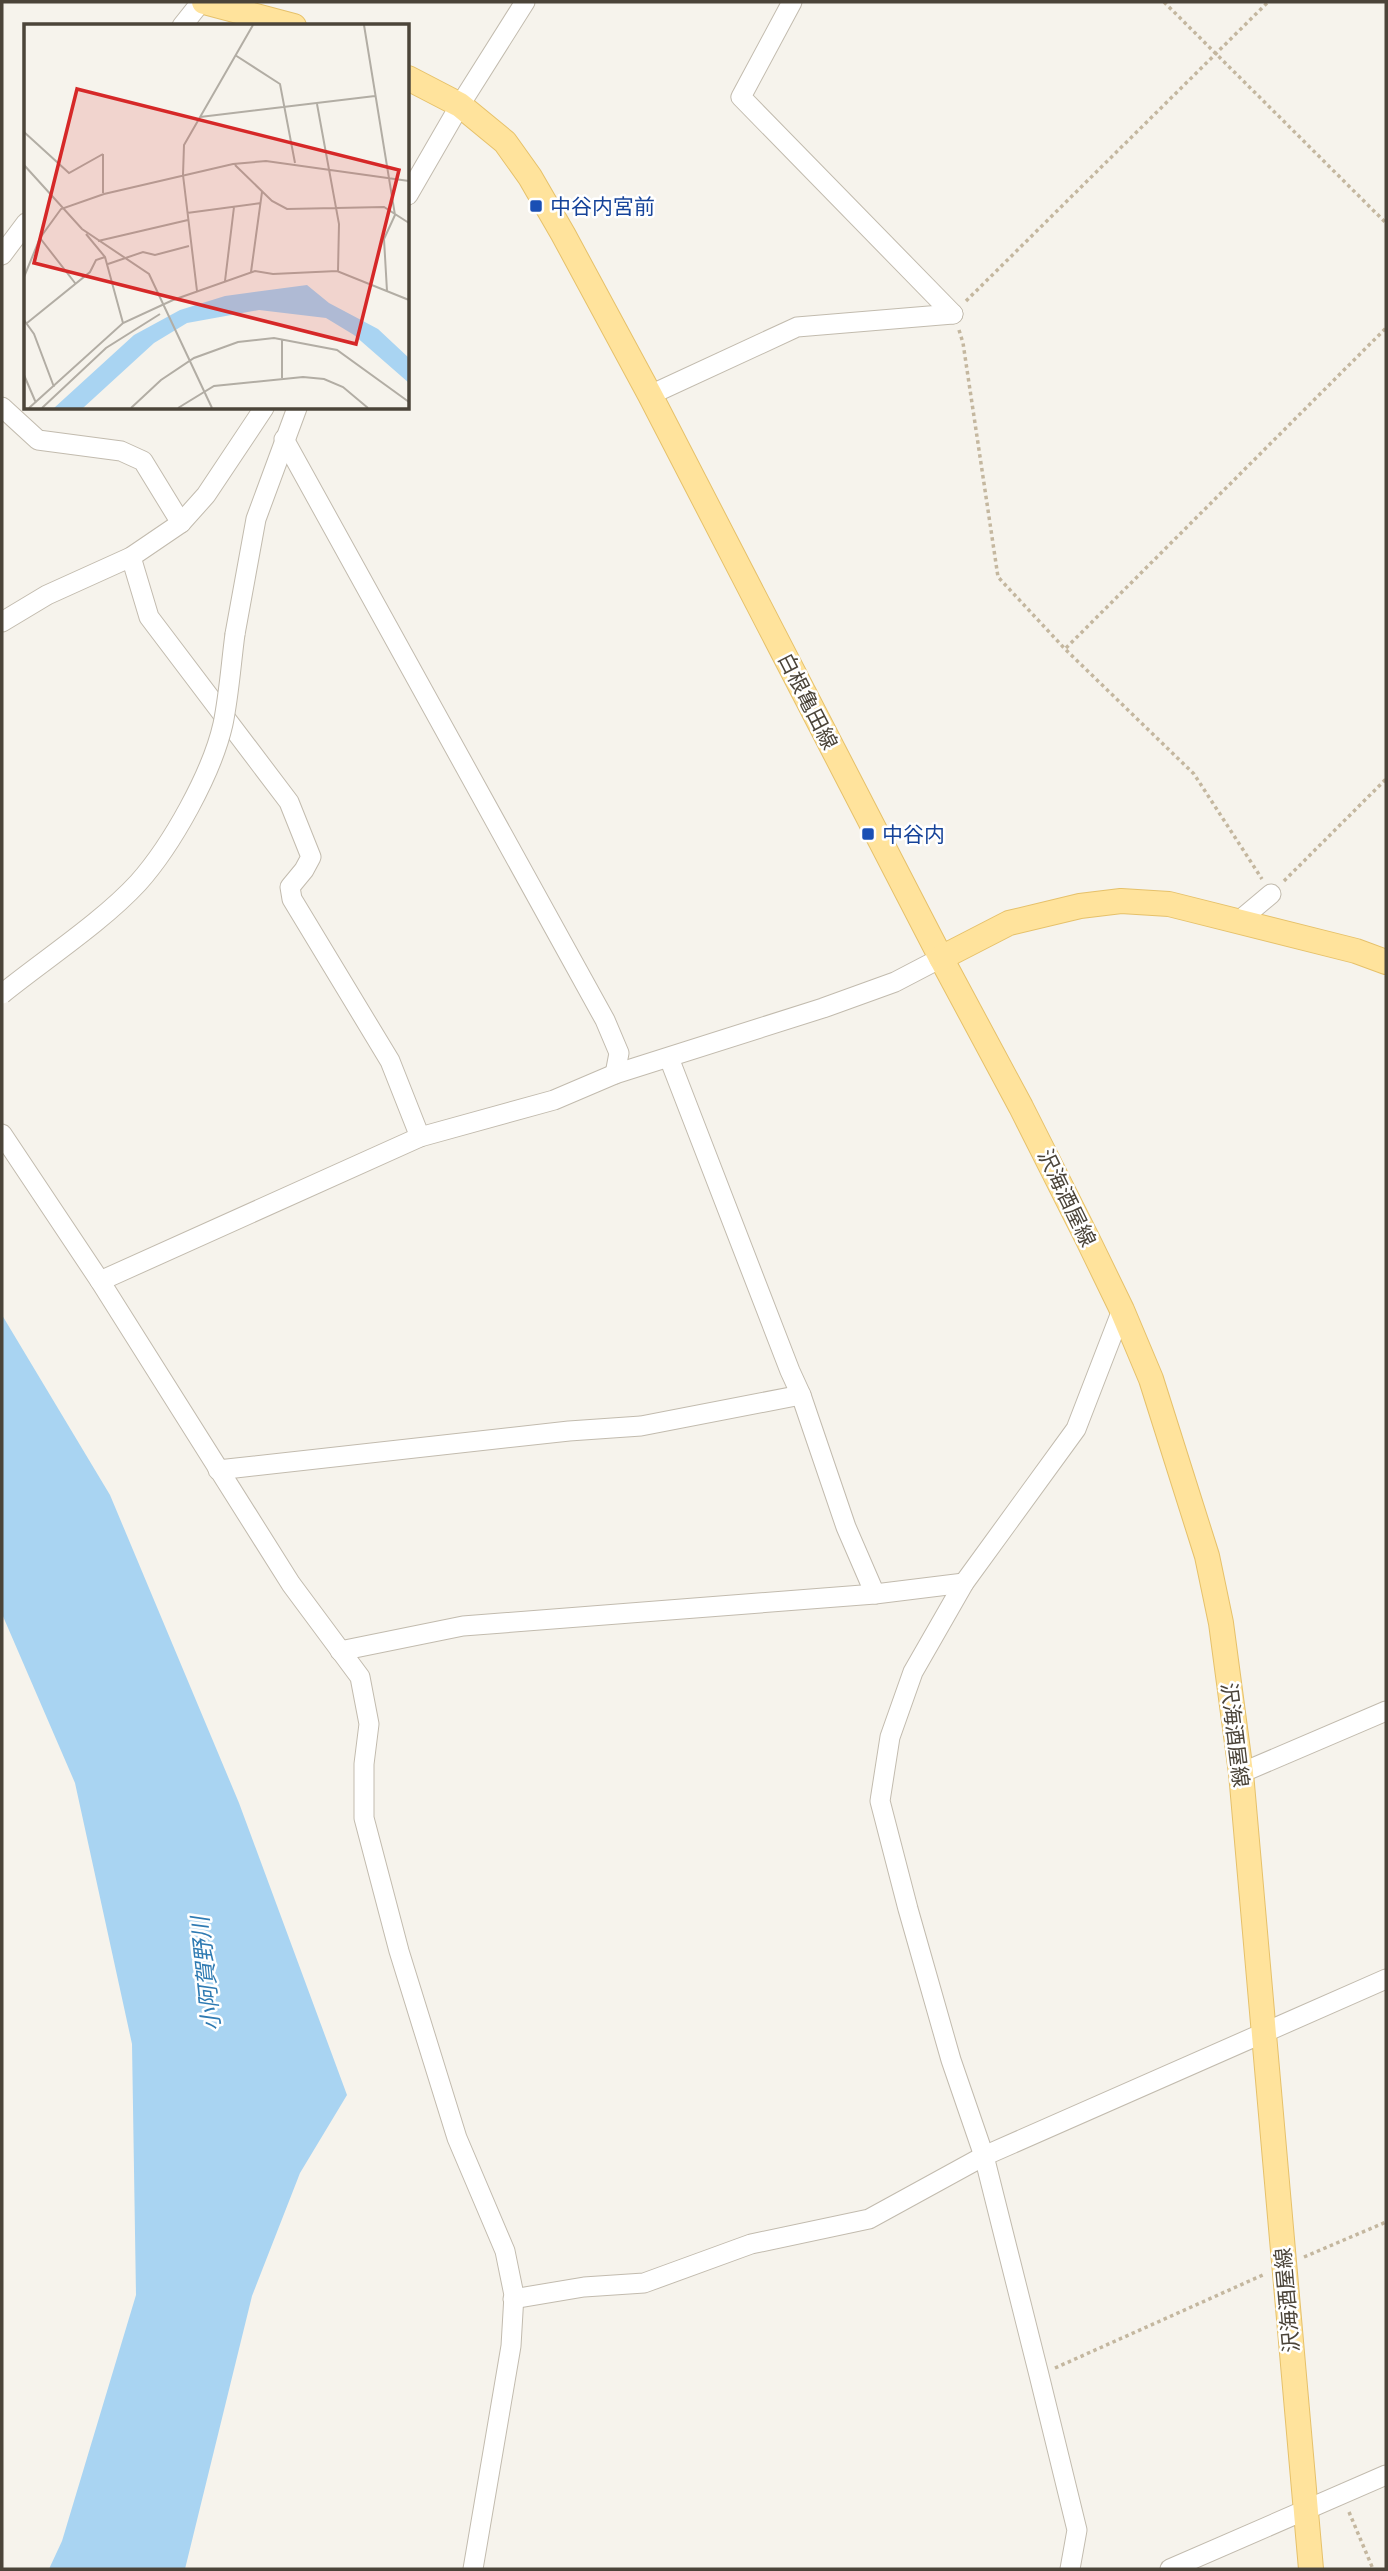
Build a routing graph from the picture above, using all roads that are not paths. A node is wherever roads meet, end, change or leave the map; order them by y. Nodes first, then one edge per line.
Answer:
1 (202, 2) edge
2 (526, 2) edge
3 (792, 2) edge
4 (184, 24) edge
5 (286, 24) edge
6 (410, 79) edge
7 (460, 105) junction
8 (410, 192) edge
9 (24, 226) edge
10 (2, 254) edge
11 (650, 395) junction
12 (2, 407) edge
13 (263, 410) edge
14 (297, 410) edge
15 (284, 439) junction
16 (181, 523) junction
17 (131, 556) junction
18 (2, 622) edge
19 (1271, 894) road end
20 (1240, 920) junction
21 (942, 958) junction
22 (1386, 962) edge
23 (2, 994) edge
24 (669, 1058) junction
25 (615, 1074) junction
26 (2, 1134) edge
27 (420, 1137) junction
28 (100, 1281) junction
29 (1122, 1310) junction
30 (801, 1395) junction
31 (218, 1470) junction
32 (964, 1583) junction
33 (875, 1594) junction
34 (340, 1651) junction
35 (1386, 1711) edge
36 (1241, 1773) junction
37 (1386, 1979) edge
38 (1264, 2032) junction
39 (984, 2156) junction
40 (513, 2299) junction
41 (1386, 2475) edge
42 (1305, 2510) junction
43 (473, 2569) edge
44 (1070, 2569) edge
45 (1170, 2569) edge
46 (1311, 2569) edge

1 - 4 street
1 - 5 main road
2 - 7 street
3 - 11 street
6 - 7 main road, 白根亀田線
7 - 8 street
7 - 11 main road, 白根亀田線
9 - 10 street
11 - 21 main road, 白根亀田線
12 - 16 street
13 - 16 street
14 - 15 street
15 - 23 street, bridge
15 - 25 street
16 - 17 street
17 - 18 street
17 - 27 street
19 - 20 street
20 - 21 main road
20 - 22 main road
21 - 24 street
21 - 29 main road, 沢海酒屋線
24 - 25 street
24 - 30 street
25 - 27 street
26 - 28 street
27 - 28 street
28 - 31 street
29 - 32 street
29 - 36 main road, 沢海酒屋線
30 - 31 street
30 - 33 street
31 - 34 street
32 - 33 street
32 - 39 street
33 - 34 street
34 - 40 street
35 - 36 street
36 - 38 main road, 沢海酒屋線
37 - 38 street
38 - 39 street
38 - 42 main road, 沢海酒屋線
39 - 40 street
39 - 44 street
40 - 43 street
41 - 42 street
42 - 45 street
42 - 46 main road, 沢海酒屋線

